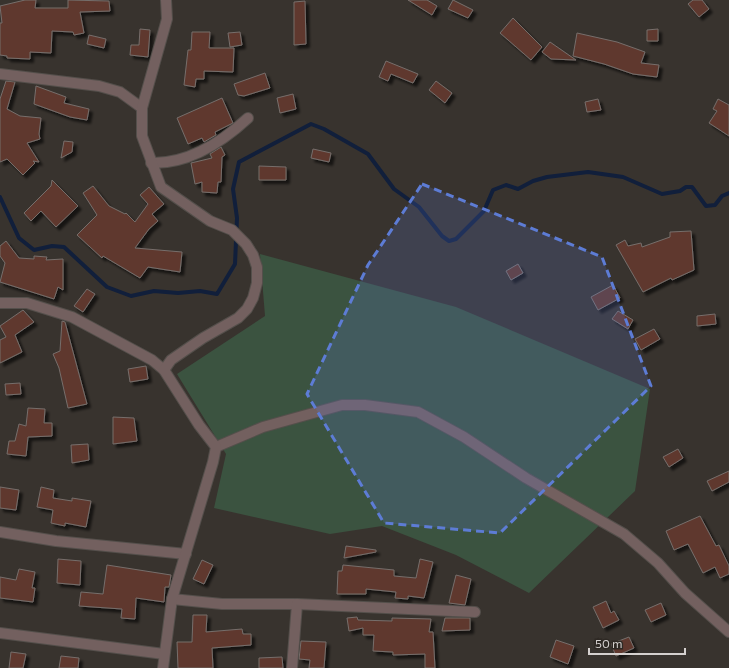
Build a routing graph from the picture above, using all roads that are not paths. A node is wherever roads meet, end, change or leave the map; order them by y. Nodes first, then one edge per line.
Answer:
1 (166, 0) edge
2 (0, 74) edge
3 (142, 108) junction
4 (248, 118) dead end
5 (150, 163) junction
6 (0, 302) edge
7 (164, 370) junction
8 (216, 447) junction
9 (0, 532) edge
10 (186, 554) junction
11 (172, 599) junction
12 (297, 604) junction
13 (475, 612) dead end
14 (729, 632) edge
15 (0, 633) edge
16 (164, 654) junction
17 (163, 668) edge
18 (292, 668) edge

1 - 3 street
2 - 3 street
3 - 5 street
4 - 5 street
5 - 7 street
6 - 7 street
7 - 8 street
8 - 10 street
8 - 14 street
9 - 10 street
10 - 11 street
11 - 12 street
11 - 16 street
12 - 13 street
12 - 18 street
15 - 16 street
16 - 17 street

